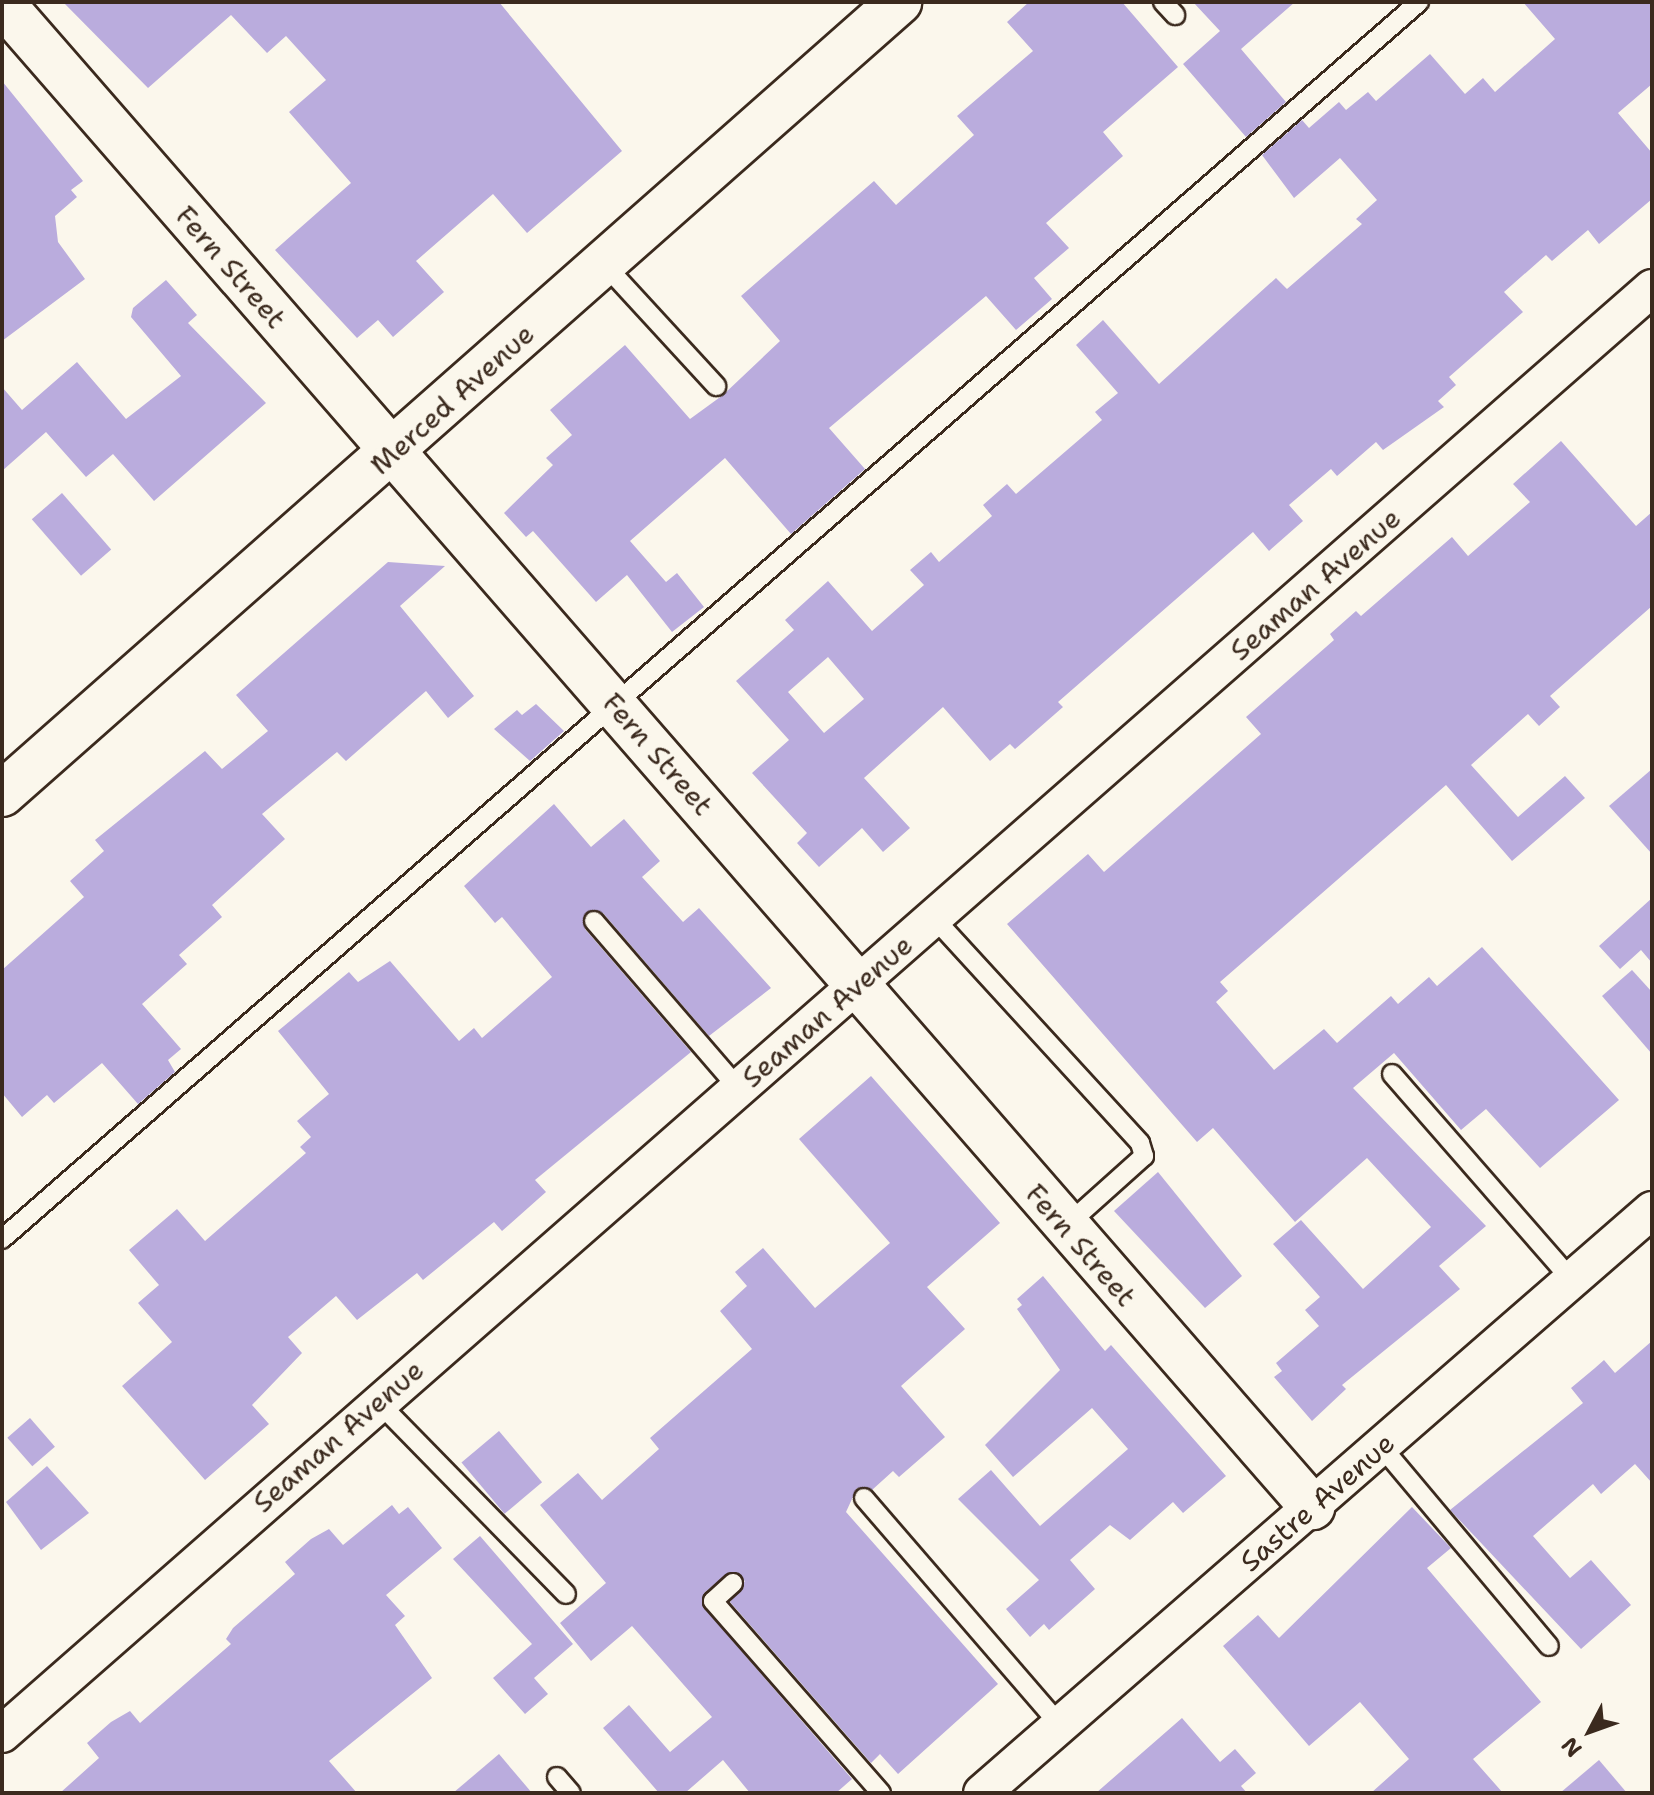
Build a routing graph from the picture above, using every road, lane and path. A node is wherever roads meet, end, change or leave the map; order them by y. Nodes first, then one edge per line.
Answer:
1 (1419, 2) edge
2 (2, 3) edge
3 (884, 7) edge
4 (602, 262) junction
5 (1652, 288) edge
6 (716, 386) dead end
7 (393, 453) junction
8 (614, 703) junction
9 (2, 794) edge
10 (934, 918) junction
11 (594, 921) dead end
12 (856, 985) junction
13 (1392, 1074) dead end
14 (738, 1088) junction
15 (1652, 1210) edge
16 (1065, 1227) junction
17 (2, 1239) edge
18 (1572, 1280) junction
19 (377, 1401) junction
20 (1381, 1446) junction
21 (864, 1498) dead end
22 (1312, 1507) junction
23 (733, 1583) dead end
24 (566, 1594) dead end
25 (1549, 1646) dead end
26 (1060, 1725) junction
27 (2, 1734) edge
28 (557, 1777) dead end
29 (571, 1793) edge
30 (881, 1793) edge
31 (982, 1793) edge

1 - 8 lane
2 - 7 street, Fern Street
3 - 4 street, Merced Avenue
4 - 6 lane
4 - 7 street, Merced Avenue
5 - 10 street, Seaman Avenue
7 - 8 street, Fern Street
7 - 9 street, Merced Avenue
8 - 12 street, Fern Street
8 - 17 lane
10 - 12 street, Seaman Avenue
10 - 16 lane
11 - 14 lane
12 - 14 street, Seaman Avenue
12 - 16 street, Fern Street
13 - 18 lane
14 - 19 street, Seaman Avenue
15 - 18 street, Sastre Avenue
16 - 22 street, Fern Street
18 - 20 street, Sastre Avenue
19 - 24 lane
19 - 27 street, Seaman Avenue
20 - 22 street, Sastre Avenue
20 - 25 lane
21 - 26 lane
22 - 26 street, Sastre Avenue
23 - 30 lane
26 - 31 street, Sastre Avenue
28 - 29 lane

